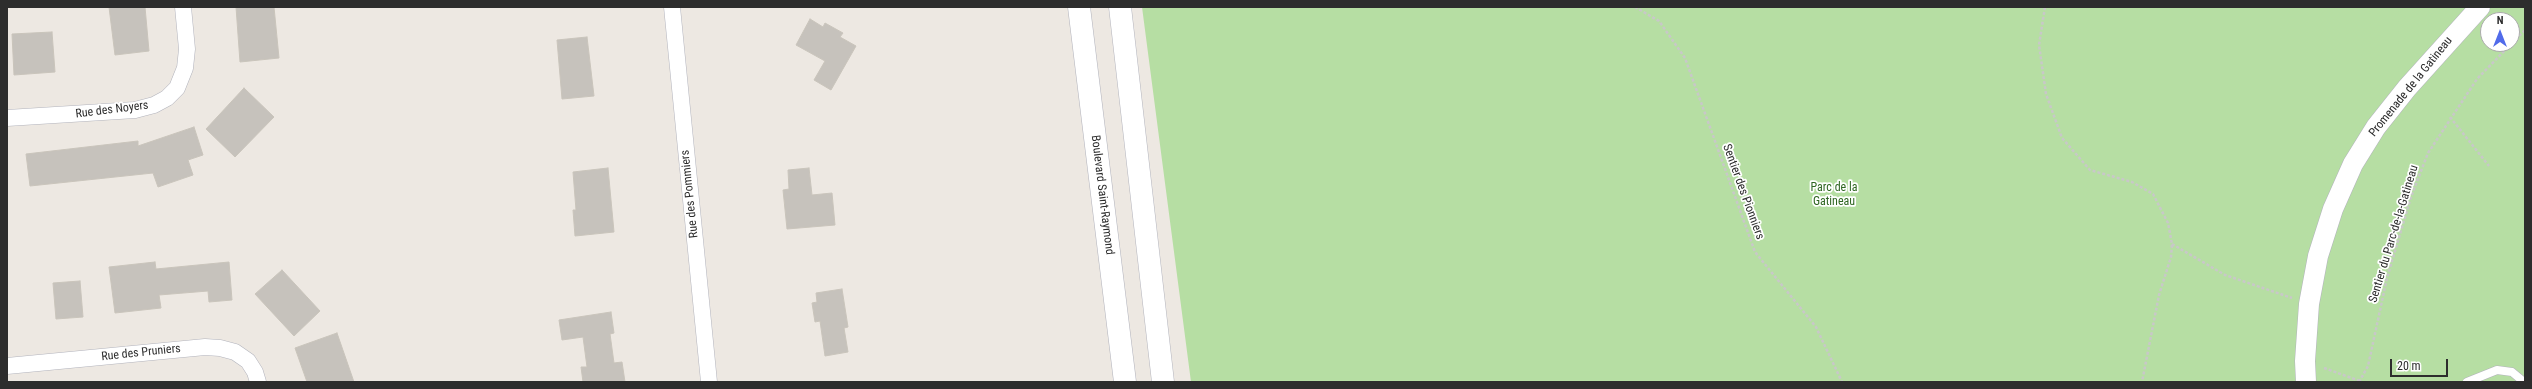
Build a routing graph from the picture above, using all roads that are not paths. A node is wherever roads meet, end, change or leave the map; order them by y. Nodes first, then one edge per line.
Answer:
1 (183, 7) edge
2 (672, 7) edge
3 (1079, 7) edge
4 (1120, 7) edge
5 (2480, 7) edge
6 (7, 118) edge
7 (7, 366) edge
8 (258, 382) edge
9 (709, 382) edge
10 (1125, 382) edge
11 (1163, 382) edge
12 (2306, 382) edge
13 (2467, 382) edge
14 (2524, 382) edge

1 - 6 street, Rue des Noyers
2 - 9 street, Rue des Pommiers
3 - 10 main road, Boulevard Saint-Raymond
4 - 11 main road
5 - 12 street, Promenade de la Gatineau
7 - 8 street, Rue des Pruniers
13 - 14 lane

